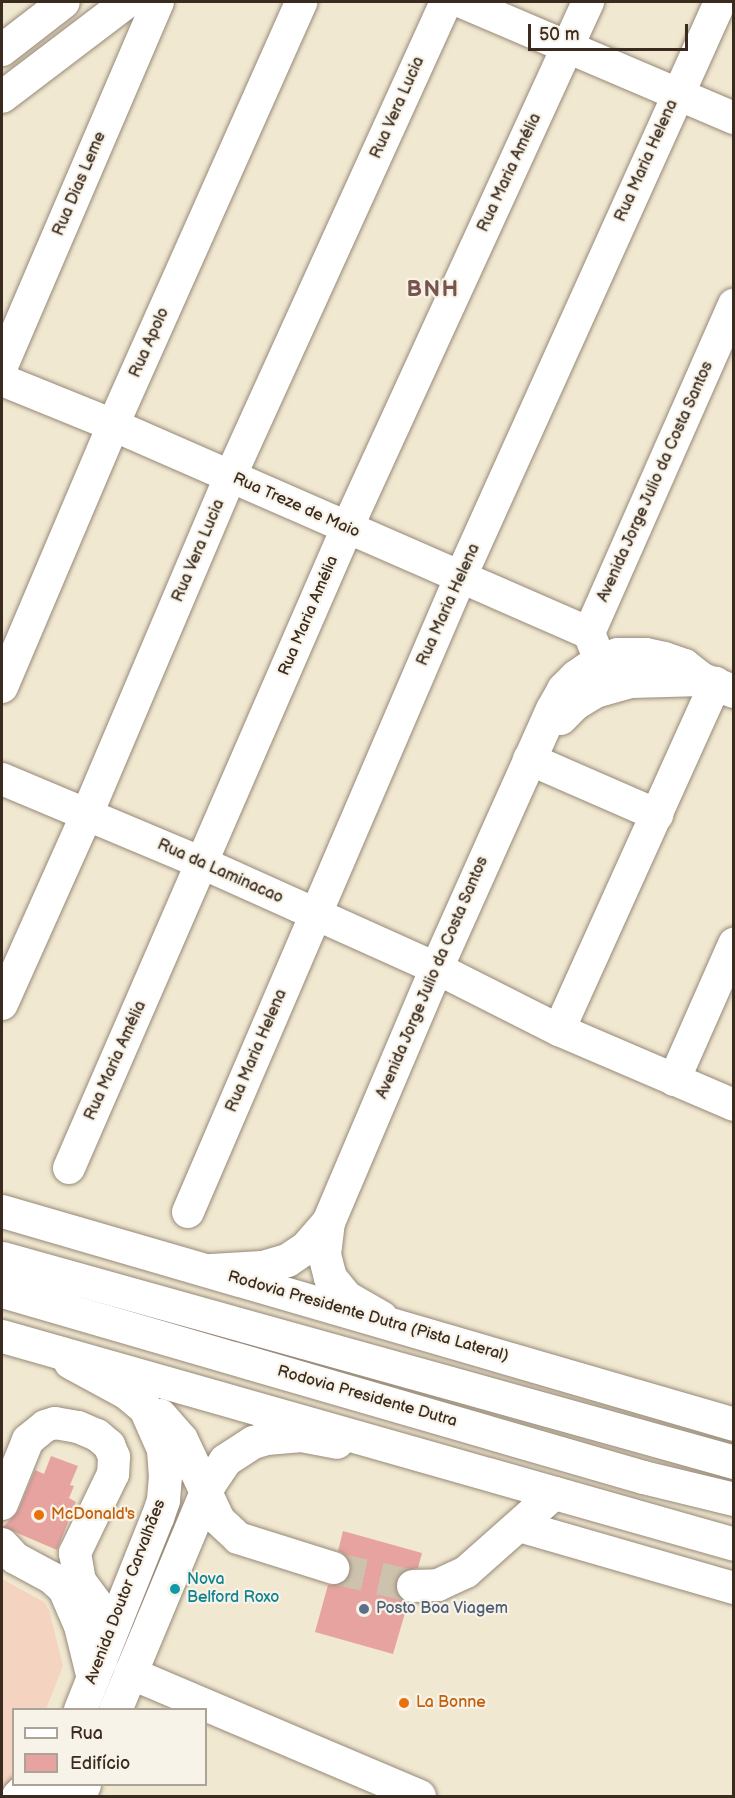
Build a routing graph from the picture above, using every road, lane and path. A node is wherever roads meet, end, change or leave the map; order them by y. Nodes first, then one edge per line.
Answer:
1 (64, 2) edge
2 (127, 2) edge
3 (158, 2) edge
4 (301, 2) edge
5 (446, 2) edge
6 (462, 2) edge
7 (588, 2) edge
8 (720, 2) edge
9 (568, 45) junction
10 (2, 50) edge
11 (676, 95) junction
12 (2, 97) edge
13 (734, 118) edge
14 (734, 305) edge
15 (2, 366) edge
16 (2, 380) edge
17 (113, 425) junction
18 (231, 477) junction
19 (346, 528) junction
20 (461, 576) junction
21 (594, 647) junction
22 (718, 684) edge
23 (2, 687) edge
24 (535, 746) junction
25 (2, 779) edge
26 (87, 814) junction
27 (657, 815) junction
28 (202, 863) junction
29 (315, 915) junction
30 (734, 944) edge
31 (436, 968) junction
32 (2, 1004) edge
33 (560, 1030) junction
34 (674, 1080) junction
35 (734, 1105) edge
36 (69, 1168) dead end
37 (2, 1211) edge
38 (188, 1212) dead end
39 (328, 1222) junction
40 (2, 1258) edge
41 (206, 1270) junction
42 (2, 1291) edge
43 (392, 1324) junction
44 (2, 1336) edge
45 (50, 1350) junction
46 (145, 1408) junction
47 (734, 1424) edge
48 (408, 1451) junction
49 (734, 1462) edge
50 (206, 1492) junction
51 (555, 1493) junction
52 (734, 1499) edge
53 (2, 1504) edge
54 (519, 1526) junction
55 (734, 1544) edge
56 (2, 1545) edge
57 (333, 1568) tunnel mouth
58 (413, 1586) tunnel mouth
59 (734, 1587) edge
60 (114, 1627) junction
61 (130, 1673) junction
62 (93, 1679) junction
63 (81, 1708) edge
64 (116, 1708) edge
65 (29, 1786) edge
66 (18, 1797) edge
67 (420, 1797) edge

1 - 10 street
2 - 12 street
3 - 15 street, Rua Dias Leme
4 - 17 street, Rua Apolo
5 - 18 street, Rua Vera Lucia
6 - 9 street
7 - 9 street, Rua Maria Amélia
8 - 11 street, Rua Maria Helena
9 - 11 street
9 - 19 street, Rua Maria Amélia
11 - 13 street
11 - 20 street, Rua Maria Helena
14 - 21 street, Avenida Jorge Julio da Costa Santos
16 - 17 street, Rua Treze de Maio
17 - 18 street, Rua Treze de Maio
17 - 23 street, Rua Apolo
18 - 19 street, Rua Treze de Maio
18 - 26 street, Rua Vera Lucia
19 - 20 street, Rua Treze de Maio
19 - 28 street, Rua Maria Amélia
20 - 21 street, Rua Treze de Maio
20 - 29 street, Rua Maria Helena
21 - 22 main road
21 - 24 main road
22 - 24 main road
22 - 27 street
24 - 27 street
24 - 31 main road, Avenida Jorge Julio da Costa Santos
25 - 26 street, Rua da Laminacao
26 - 28 street, Rua da Laminacao
26 - 32 street, Rua Vera Lucia
27 - 33 street
28 - 29 street, Rua da Laminacao
28 - 36 street, Rua Maria Amélia
29 - 31 street, Rua da Laminacao
29 - 38 street, Rua Maria Helena
30 - 34 street
31 - 33 street, Rua da Laminacao
31 - 39 main road, Avenida Jorge Julio da Costa Santos
33 - 34 street, Rua da Laminacao
34 - 35 street, Rua da Laminacao
37 - 41 main road, Rodovia Presidente Dutra (Pista Lateral)
39 - 41 main road
39 - 43 main road
40 - 49 main road
41 - 43 main road, Rodovia Presidente Dutra (Pista Lateral)
42 - 52 main road, Rodovia Presidente Dutra
43 - 47 main road, Rodovia Presidente Dutra (Pista Lateral)
44 - 45 main road
45 - 46 main road, Avenida Doutor Carvalhães
45 - 48 main road
46 - 50 main road
46 - 60 main road, Avenida Doutor Carvalhães
48 - 50 main road
48 - 51 main road
50 - 57 street
50 - 61 main road
51 - 54 street
51 - 55 main road
53 - 60 street
54 - 58 street
54 - 59 street
56 - 62 street
60 - 62 main road, Avenida Doutor Carvalhães
61 - 64 main road
61 - 67 street
62 - 63 main road, Avenida Doutor Carvalhães
65 - 66 street

